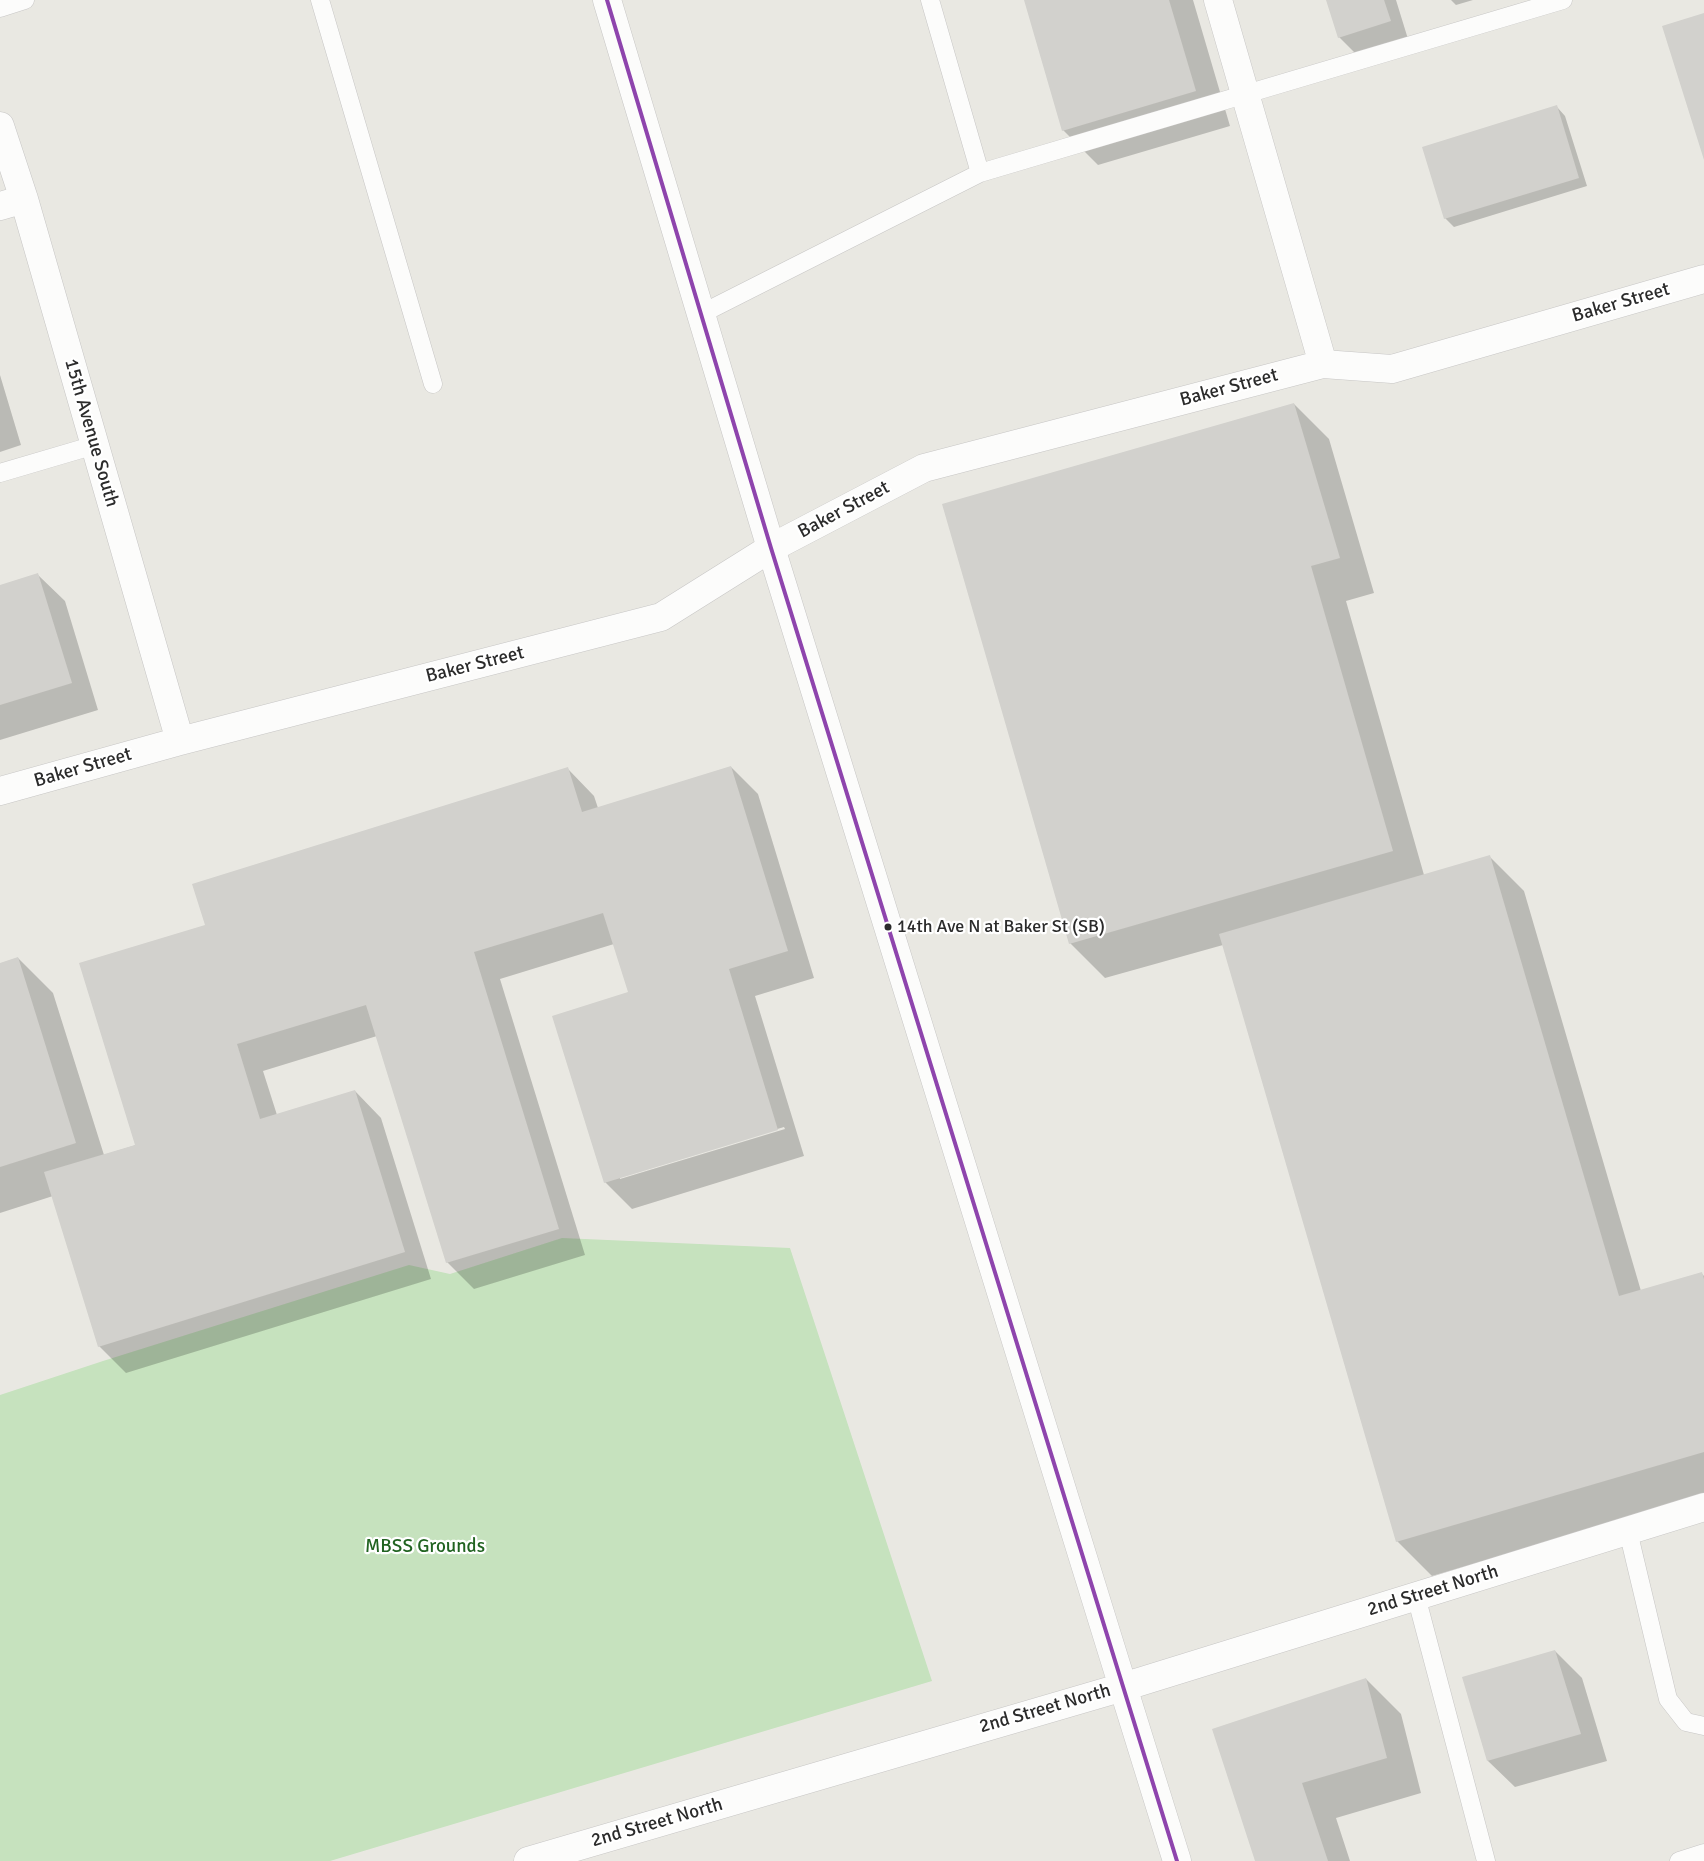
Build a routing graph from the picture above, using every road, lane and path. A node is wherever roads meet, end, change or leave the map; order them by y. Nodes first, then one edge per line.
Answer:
1 (25, 0) edge
2 (320, 0) edge
3 (607, 0) edge
4 (930, 0) edge
5 (1218, 0) edge
6 (1561, 0) edge
7 (0, 8) edge
8 (1245, 94) junction
9 (0, 126) edge
10 (980, 173) junction
11 (12, 202) edge
12 (1704, 280) edge
13 (701, 314) junction
14 (1322, 364) junction
15 (433, 384) dead end
16 (95, 445) junction
17 (0, 473) edge
18 (771, 548) junction
19 (180, 741) junction
20 (0, 792) edge
21 (1704, 1507) edge
22 (1628, 1531) junction
23 (1416, 1596) junction
24 (1123, 1687) junction
25 (1704, 1726) edge
26 (1704, 1853) edge
27 (528, 1861) edge
28 (1177, 1861) edge
29 (1486, 1861) edge
30 (1679, 1861) edge

1 - 7 lane
2 - 15 lane
3 - 13 street
4 - 10 lane
5 - 8 street
6 - 8 lane
8 - 10 lane
8 - 14 street
9 - 11 street, 15th Avenue South
10 - 13 lane
11 - 16 street, 15th Avenue South
12 - 14 street, Baker Street
13 - 18 street
14 - 18 street, Baker Street
16 - 17 lane
16 - 19 street, 15th Avenue South
18 - 19 street, Baker Street
18 - 24 street
19 - 20 street, Baker Street
21 - 22 street, 2nd Street North
22 - 23 street, 2nd Street North
22 - 25 lane
23 - 24 street, 2nd Street North
23 - 29 lane
24 - 27 street, 2nd Street North
24 - 28 street
26 - 30 lane

